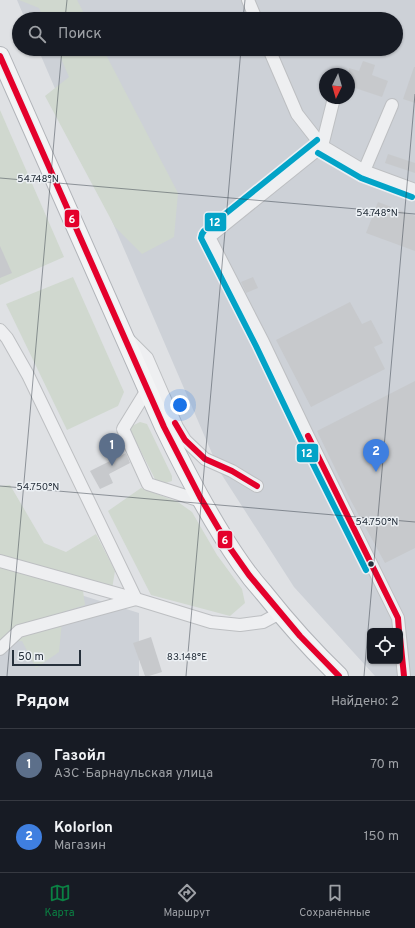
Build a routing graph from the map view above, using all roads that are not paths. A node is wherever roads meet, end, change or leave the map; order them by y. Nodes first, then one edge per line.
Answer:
1 (248, 0) edge
2 (253, 12) edge
3 (0, 56) edge
4 (272, 56) edge
5 (332, 104) edge
6 (392, 105) dead end
7 (322, 146) junction
8 (364, 171) junction
9 (415, 190) edge
10 (0, 330) edge
11 (123, 334) junction
12 (147, 390) junction
13 (257, 486) dead end
14 (201, 501) junction
15 (0, 561) edge
16 (136, 599) junction
17 (280, 613) junction
18 (0, 649) edge
19 (403, 673) edge
20 (339, 676) edge

1 - 2 street
3 - 11 highway
4 - 7 street
5 - 7 street
6 - 8 street
7 - 8 street
7 - 19 street
8 - 9 street
10 - 16 street
11 - 12 highway
11 - 13 street
12 - 14 highway
12 - 14 street
14 - 17 highway
15 - 16 street
16 - 17 street
16 - 18 street
17 - 20 highway

